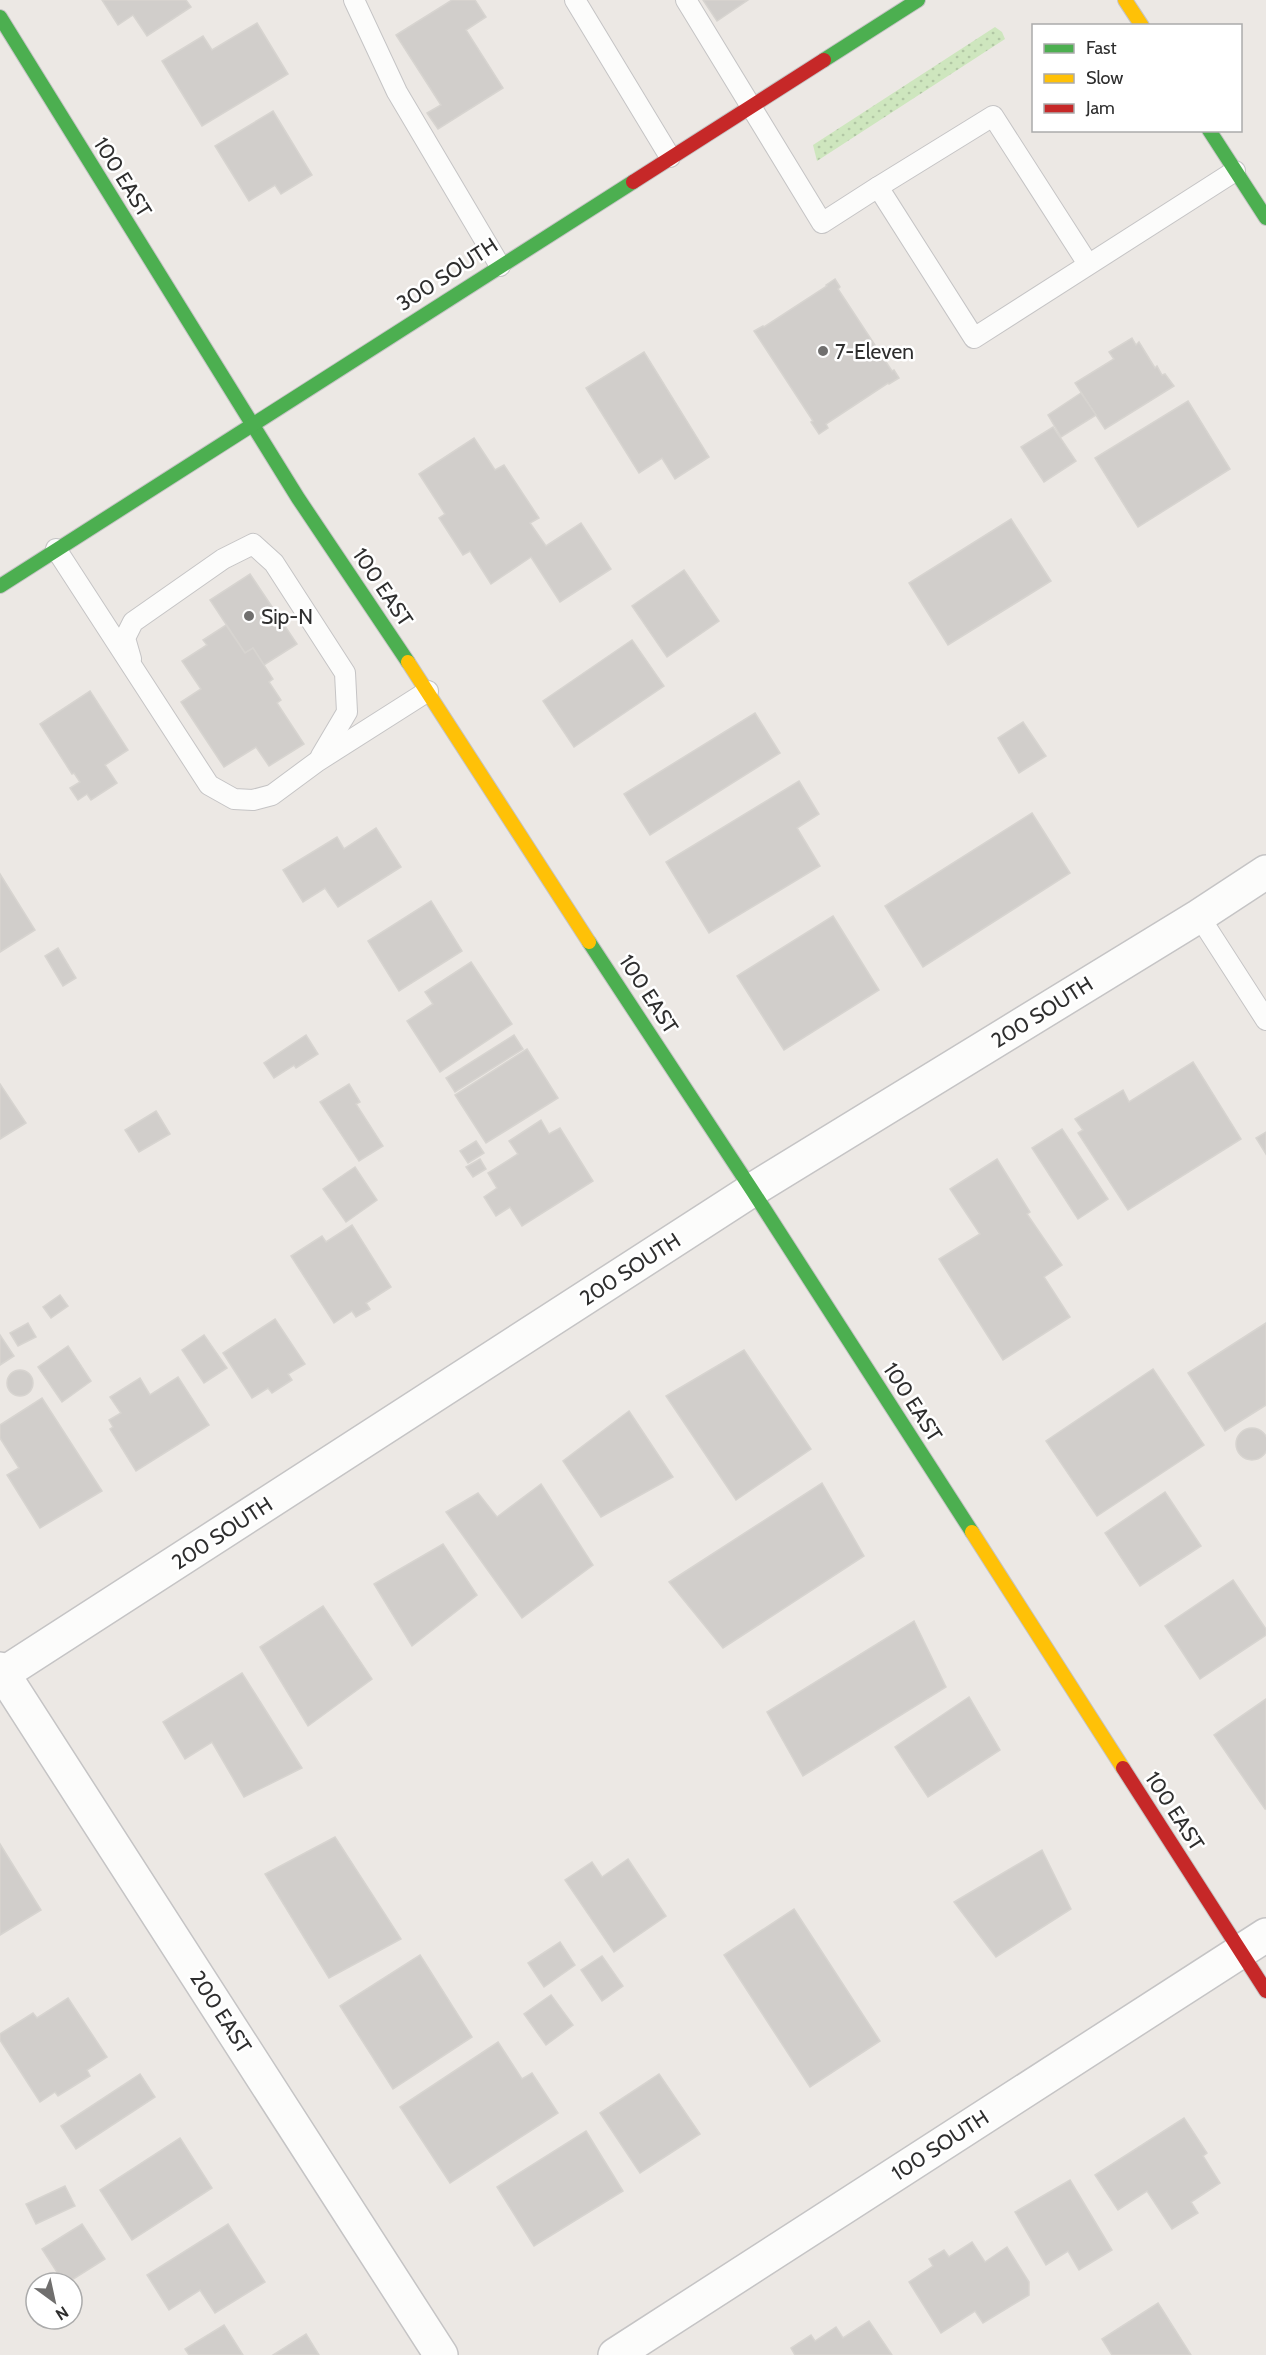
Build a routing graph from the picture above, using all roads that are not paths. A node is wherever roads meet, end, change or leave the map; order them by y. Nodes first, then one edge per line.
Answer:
1 (354, 0) edge
2 (575, 0) edge
3 (687, 0) edge
4 (918, 0) edge
5 (1125, 0) edge
6 (0, 17) edge
7 (1141, 24) edge
8 (750, 106) junction
9 (1210, 132) edge
10 (670, 157) junction
11 (1235, 171) junction
12 (878, 188) junction
13 (1266, 218) edge
14 (1088, 264) junction
15 (500, 266) junction
16 (251, 425) junction
17 (56, 549) junction
18 (0, 586) edge
19 (133, 669) junction
20 (428, 690) junction
21 (318, 761) junction
22 (1266, 872) edge
23 (1199, 916) junction
24 (1266, 1020) edge
25 (752, 1190) junction
26 (1, 1673) edge
27 (1253, 1943) edge
28 (1266, 1991) edge
29 (441, 2355) edge
30 (615, 2355) edge

1 - 15 lane
2 - 10 lane
3 - 8 lane
4 - 8 street, 300 SOUTH
5 - 7 street
6 - 16 street, 100 EAST
8 - 10 street, 300 SOUTH
8 - 12 lane
9 - 11 street
10 - 15 street, 300 SOUTH
11 - 13 street
11 - 14 lane
12 - 14 lane
12 - 14 lane
15 - 16 street, 300 SOUTH
16 - 17 street, 300 SOUTH
16 - 20 street, 100 EAST
17 - 18 street, 300 SOUTH
17 - 19 lane
19 - 21 lane
19 - 21 lane
20 - 21 lane
20 - 25 street, 100 EAST
22 - 23 street, 200 SOUTH
23 - 24 lane
23 - 25 street, 200 SOUTH
25 - 26 street, 200 SOUTH
25 - 27 street, 100 EAST
26 - 29 street, 200 EAST
27 - 28 street, 100 EAST
27 - 30 street, 100 SOUTH

